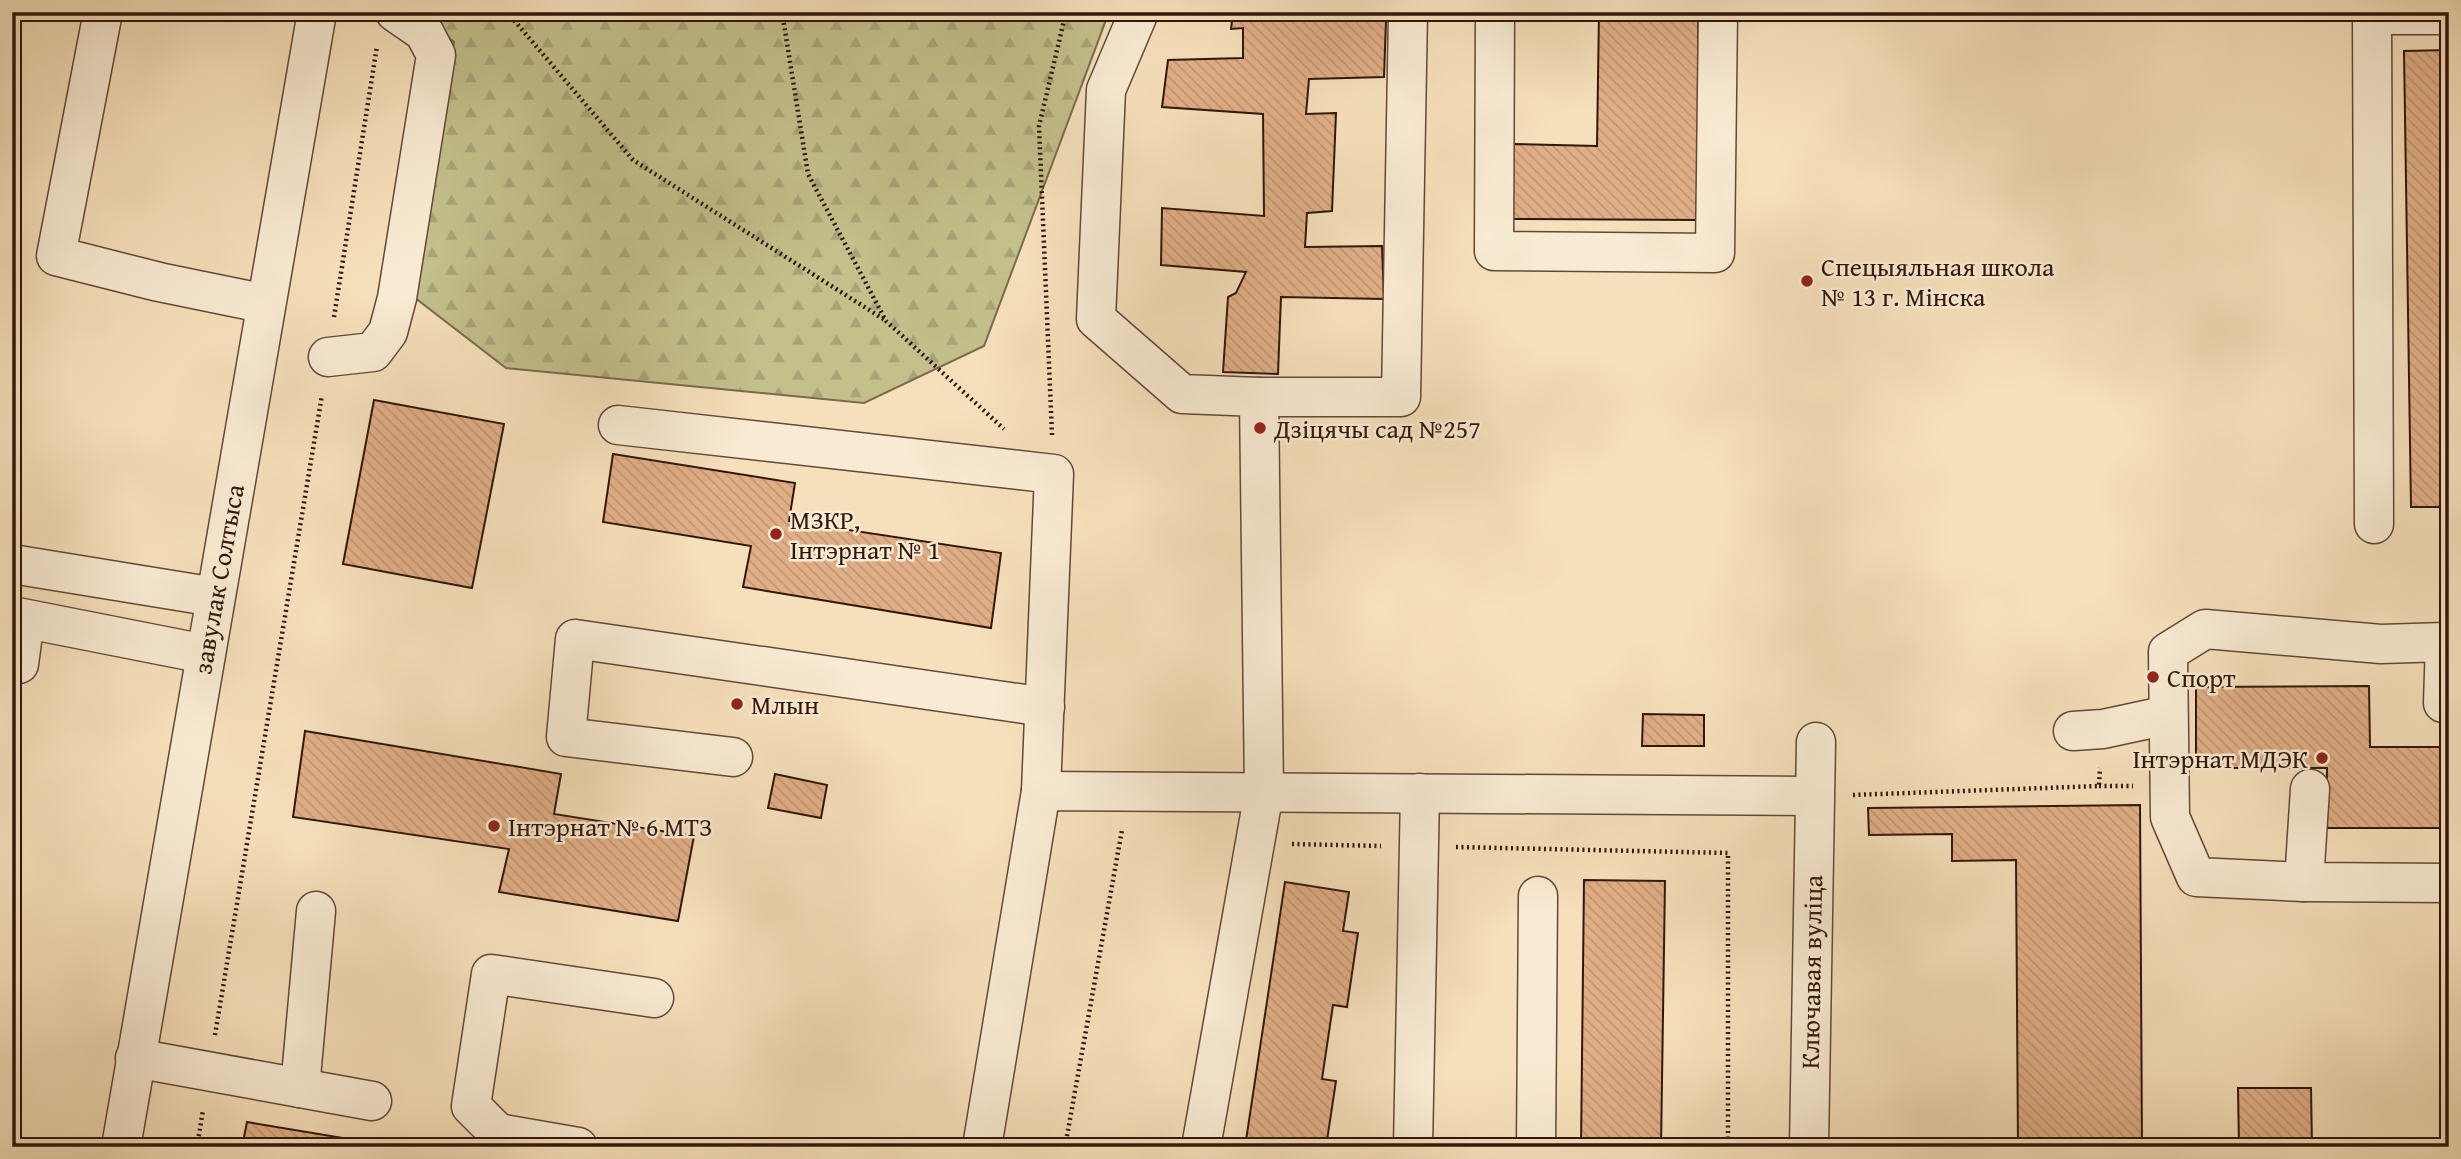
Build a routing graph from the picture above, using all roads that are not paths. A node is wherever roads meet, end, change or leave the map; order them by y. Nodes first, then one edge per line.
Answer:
1 (103, 12) edge
2 (317, 12) edge
3 (1139, 12) edge
4 (1408, 12) edge
5 (1495, 12) edge
6 (1718, 12) edge
7 (2449, 15) edge
8 (387, 26) edge
9 (266, 304) junction
10 (328, 357) road end
11 (1259, 397) junction
12 (618, 425) dead end
13 (2374, 524) dead end
14 (12, 564) edge
15 (215, 597) junction
16 (19, 617) edge
17 (205, 654) junction
18 (19, 664) dead end
19 (2444, 703) dead end
20 (1045, 707) junction
21 (2168, 715) junction
22 (2088, 730) road end
23 (1816, 742) dead end
24 (733, 757) dead end
25 (2310, 789) dead end
26 (1041, 791) junction
27 (1264, 792) junction
28 (1420, 793) junction
29 (1814, 796) junction
30 (2304, 882) junction
31 (2449, 883) edge
32 (1538, 897) dead end
33 (316, 911) dead end
34 (654, 998) dead end
35 (135, 1059) junction
36 (300, 1088) junction
37 (372, 1101) dead end
38 (121, 1147) edge
39 (578, 1147) edge
40 (982, 1147) edge
41 (1200, 1147) edge
42 (1413, 1147) edge
43 (1536, 1147) edge
44 (1808, 1147) edge

1 - 9 street
2 - 9 street, завулак Солтыса
3 - 11 street
4 - 11 street
5 - 6 street
7 - 13 street
8 - 10 street
9 - 15 street, завулак Солтыса
11 - 27 street
12 - 20 street
14 - 15 street
15 - 17 street, завулак Солтыса
16 - 17 street
16 - 18 street
17 - 35 street, завулак Солтыса
19 - 21 street
20 - 24 street
20 - 26 street
21 - 22 street
21 - 30 street
23 - 29 street, Ключавая вуліца
25 - 30 street
26 - 27 street
26 - 40 street
27 - 28 street
27 - 41 street
28 - 29 street
28 - 42 street
29 - 44 street, Ключавая вуліца
30 - 31 street
32 - 43 street
33 - 36 street
34 - 39 street
35 - 36 street
35 - 38 street, завулак Солтыса
36 - 37 street

